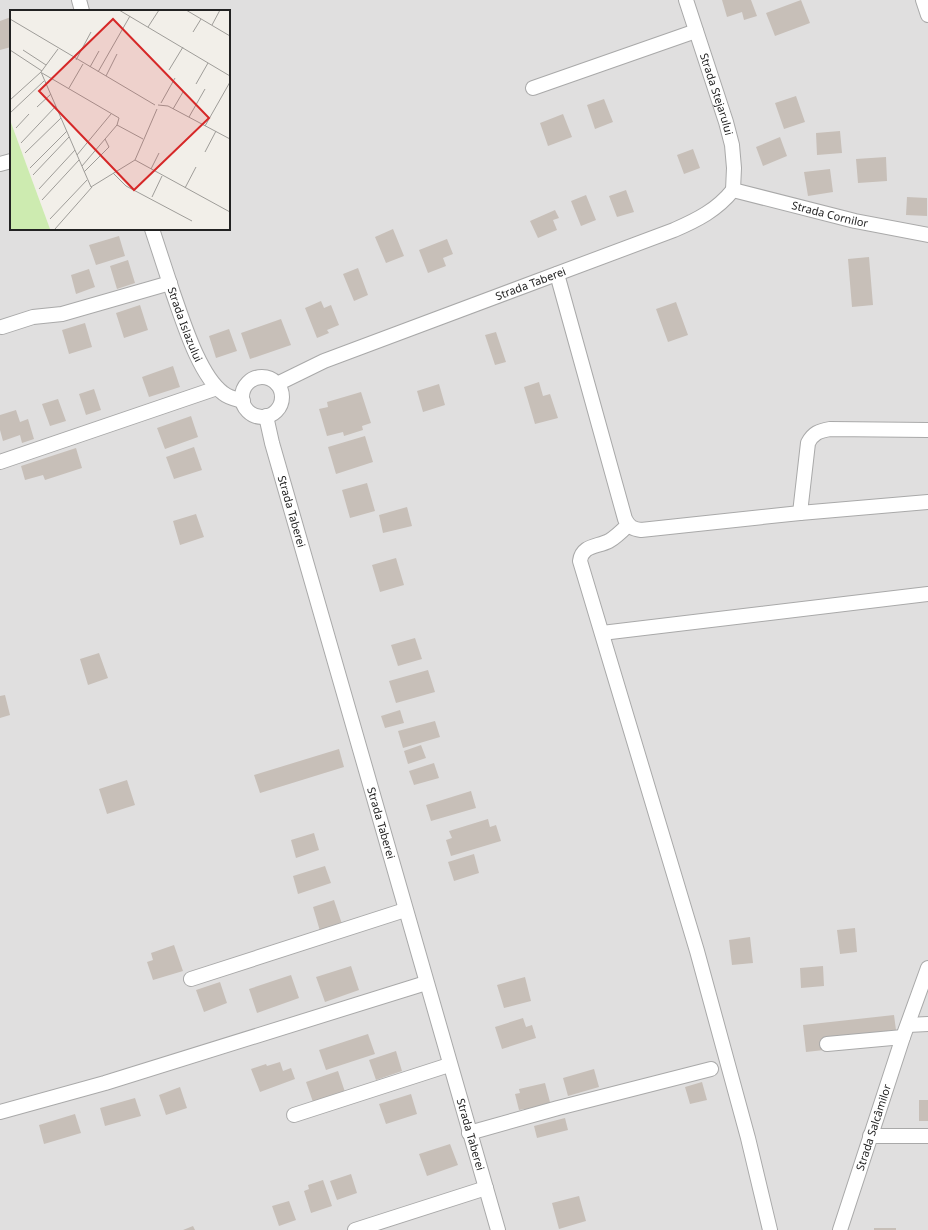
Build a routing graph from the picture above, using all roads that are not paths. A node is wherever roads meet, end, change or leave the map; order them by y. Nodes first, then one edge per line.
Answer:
1 (79, 0) edge
2 (686, 0) edge
3 (923, 0) edge
4 (82, 10) edge
5 (928, 15) edge
6 (696, 31) junction
7 (533, 88) dead end
8 (10, 161) edge
9 (0, 164) edge
10 (733, 190) junction
11 (152, 230) edge
12 (928, 235) edge
13 (557, 274) junction
14 (170, 282) junction
15 (2, 327) dead end
16 (277, 384) junction
17 (217, 388) junction
18 (243, 401) junction
19 (266, 416) junction
20 (928, 430) edge
21 (0, 462) edge
22 (928, 502) edge
23 (800, 513) junction
24 (628, 525) junction
25 (928, 594) edge
26 (602, 632) junction
27 (405, 910) junction
28 (928, 968) edge
29 (191, 979) dead end
30 (426, 982) junction
31 (928, 1024) edge
32 (906, 1031) junction
33 (827, 1044) dead end
34 (450, 1065) junction
35 (711, 1069) dead end
36 (0, 1112) edge
37 (294, 1114) dead end
38 (469, 1133) junction
39 (870, 1136) junction
40 (928, 1136) edge
41 (487, 1192) junction
42 (355, 1230) edge
43 (384, 1230) edge
44 (498, 1230) edge
45 (770, 1230) edge
46 (840, 1230) edge

1 - 4 street
2 - 6 street, Strada Stejarului
3 - 5 street
6 - 7 street
6 - 10 street, Strada Stejarului
8 - 9 street
10 - 12 street, Strada Cornilor
10 - 13 street, Strada Taberei
11 - 14 street, Strada Islazului
13 - 16 street, Strada Taberei
13 - 24 street
14 - 15 street
14 - 17 street, Strada Islazului
16 - 18 street
16 - 19 street
17 - 18 street, Strada Islazului
17 - 21 street
18 - 19 street
19 - 27 street, Strada Taberei
20 - 23 street
22 - 23 street
23 - 24 street
24 - 26 street
25 - 26 street
26 - 45 street
27 - 29 street
27 - 30 street, Strada Taberei
28 - 32 street, Strada Salcâmilor
30 - 34 street, Strada Taberei
30 - 36 street
31 - 32 street
32 - 33 street
32 - 39 street, Strada Salcâmilor
34 - 37 street
34 - 38 street, Strada Taberei
35 - 38 street
38 - 41 street, Strada Taberei
39 - 40 street
39 - 46 street, Strada Salcâmilor
41 - 42 street
41 - 43 street
41 - 44 street, Strada Taberei

